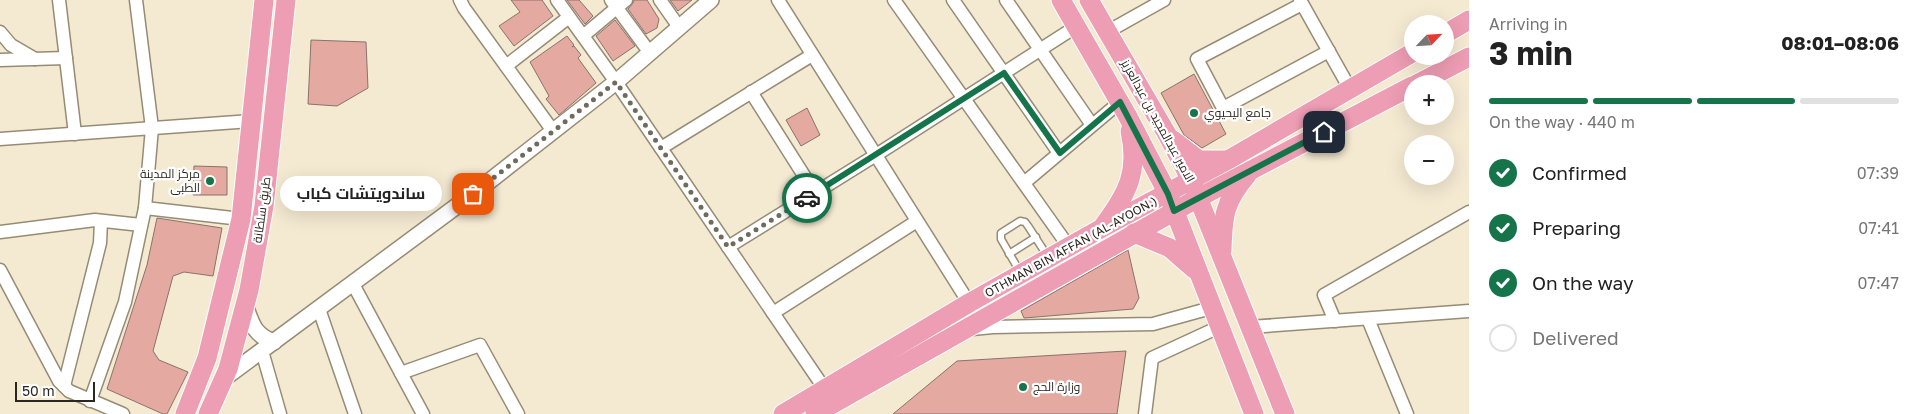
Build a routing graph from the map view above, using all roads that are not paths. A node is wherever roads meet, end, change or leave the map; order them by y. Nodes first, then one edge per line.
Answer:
1 (59, 0) edge
2 (136, 0) edge
3 (264, 0) edge
4 (286, 0) edge
5 (558, 0) edge
6 (660, 0) edge
7 (711, 0) edge
8 (778, 0) edge
9 (894, 0) edge
10 (953, 0) edge
11 (1006, 0) edge
12 (1061, 0) edge
13 (1089, 0) edge
14 (1158, 2) edge
15 (1301, 2) edge
16 (466, 3) edge
17 (618, 3) edge
18 (569, 17) junction
19 (1469, 20) edge
20 (1077, 26) junction
21 (679, 27) junction
22 (1454, 29) edge
23 (0, 32) edge
24 (1107, 32) junction
25 (583, 36) junction
26 (1039, 50) junction
27 (650, 52) junction
28 (1329, 52) junction
29 (812, 55) junction
30 (1469, 57) edge
31 (66, 58) junction
32 (1404, 58) edge
33 (36, 59) junction
34 (0, 60) edge
35 (506, 66) junction
36 (1004, 73) junction
37 (1434, 75) edge
38 (616, 82) junction
39 (1350, 89) junction
40 (1404, 90) edge
41 (751, 92) junction
42 (964, 98) junction
43 (1123, 108) junction
44 (250, 121) junction
45 (1092, 125) junction
46 (152, 128) junction
47 (553, 131) junction
48 (75, 134) junction
49 (1168, 136) junction
50 (0, 139) edge
51 (661, 148) junction
52 (1060, 153) junction
53 (876, 156) junction
54 (1228, 160) junction
55 (1252, 169) junction
56 (1191, 180) junction
57 (1024, 184) junction
58 (815, 193) junction
59 (1198, 198) junction
60 (1171, 202) junction
61 (145, 208) junction
62 (1469, 212) edge
63 (241, 218) junction
64 (101, 221) junction
65 (917, 221) junction
66 (141, 225) junction
67 (1102, 228) junction
68 (0, 232) edge
69 (1134, 233) junction
70 (1036, 238) junction
71 (728, 247) junction
72 (1069, 247) junction
73 (1009, 254) junction
74 (1049, 258) junction
75 (1222, 259) junction
76 (0, 270) edge
77 (1198, 273) junction
78 (1021, 274) junction
79 (352, 284) junction
80 (969, 303) junction
81 (245, 305) junction
82 (1211, 308) junction
83 (319, 309) junction
84 (1469, 311) edge
85 (773, 313) junction
86 (1368, 319) junction
87 (1335, 321) junction
88 (1220, 327) junction
89 (1250, 327) junction
90 (962, 330) junction
91 (268, 347) junction
92 (401, 373) junction
93 (222, 380) junction
94 (64, 386) junction
95 (824, 388) junction
96 (90, 401) junction
97 (1251, 409) edge
98 (210, 413) edge
99 (122, 414) edge
100 (185, 414) edge
101 (280, 414) edge
102 (355, 414) edge
103 (423, 414) edge
104 (518, 414) edge
105 (783, 414) edge
106 (815, 414) edge
107 (1145, 414) edge
108 (1285, 414) edge
109 (1407, 414) edge

1 - 31 street
2 - 46 street
3 - 44 main road, طريق سلطانة
4 - 81 main road, طريق سلطانة
5 - 18 street
6 - 21 street
7 - 21 street
8 - 29 street
9 - 42 street
10 - 36 street
11 - 26 street
12 - 20 main road, الامير عبدالمجيد بن عبدالعزيز
13 - 24 main road, الامير عبدالمجيد بن عبدالعزيز
14 - 24 street
15 - 28 street
15 - 28 street
16 - 35 street
17 - 25 street
17 - 27 street
18 - 25 street
18 - 35 street
19 - 22 main road
20 - 26 street
20 - 43 main road, الامير عبدالمجيد بن عبدالعزيز
21 - 27 street
23 - 33 street
24 - 49 main road, الامير عبدالمجيد بن عبدالعزيز
25 - 38 street
26 - 36 street
26 - 45 street
27 - 38 street
28 - 39 street
29 - 41 street
29 - 53 street
30 - 37 main road
31 - 33 street
31 - 48 street
32 - 39 main road, OTHMAN BIN AFFAN (AL-AYOON.)
33 - 34 street
35 - 47 street
36 - 42 street
36 - 52 street
38 - 47 street
38 - 51 street
39 - 54 main road, OTHMAN BIN AFFAN (AL-AYOON.)
40 - 55 main road, OTHMAN BIN AFFAN (AL-AYOON.)
41 - 51 street
41 - 58 street
42 - 53 street
42 - 57 street
43 - 45 street
43 - 60 main road, الامير عبدالمجيد بن عبدالعزيز
43 - 67 main road
44 - 46 street
44 - 63 main road, طريق سلطانة
45 - 52 street
46 - 48 street
46 - 61 street
47 - 79 street
48 - 50 street
49 - 54 main road
49 - 56 main road, الامير عبدالمجيد بن عبدالعزيز
51 - 71 street
52 - 57 street
53 - 58 street
53 - 65 street
54 - 56 main road, OTHMAN BIN AFFAN (AL-AYOON.)
55 - 59 main road, OTHMAN BIN AFFAN (AL-AYOON.)
55 - 75 main road
56 - 59 main road, الامير عبدالمجيد بن عبدالعزيز
56 - 60 main road, OTHMAN BIN AFFAN (AL-AYOON.)
57 - 72 street
58 - 71 street
59 - 60 main road, OTHMAN BIN AFFAN (AL-AYOON.)
59 - 75 main road, الامير عبدالمجيد بن عبدالعزيز
60 - 67 main road, OTHMAN BIN AFFAN (AL-AYOON.)
60 - 69 main road, OTHMAN BIN AFFAN (AL-AYOON.)
60 - 77 main road, الامير عبدالمجيد بن عبدالعزيز
61 - 63 street
61 - 66 street
62 - 87 street
63 - 100 main road, طريق سلطانة
64 - 66 street
64 - 68 street
64 - 94 street
65 - 80 street
65 - 85 street
66 - 96 street
67 - 72 main road, OTHMAN BIN AFFAN (AL-AYOON.)
69 - 77 main road
69 - 90 main road, OTHMAN BIN AFFAN (AL-AYOON.)
70 - 73 lane
70 - 73 lane
70 - 74 lane
71 - 85 street
72 - 74 main road, OTHMAN BIN AFFAN (AL-AYOON.)
73 - 78 lane
74 - 78 main road, OTHMAN BIN AFFAN (AL-AYOON.)
75 - 89 main road, الامير عبدالمجيد بن عبدالعزيز
76 - 94 street
77 - 82 main road, الامير عبدالمجيد بن عبدالعزيز
78 - 80 main road, OTHMAN BIN AFFAN (AL-AYOON.)
79 - 83 street
79 - 92 street
80 - 95 main road, OTHMAN BIN AFFAN (AL-AYOON.)
81 - 91 street
81 - 93 main road, طريق سلطانة
82 - 88 main road, الامير عبدالمجيد بن عبدالعزيز
82 - 90 street
83 - 91 street
83 - 102 street
84 - 86 street
85 - 95 street
86 - 87 street
86 - 109 street
87 - 89 street
88 - 97 main road, الامير عبدالمجيد بن عبدالعزيز
88 - 107 street
89 - 108 main road, الامير عبدالمجيد بن عبدالعزيز
90 - 106 main road, OTHMAN BIN AFFAN (AL-AYOON.)
91 - 93 street
91 - 101 street
92 - 103 street
92 - 104 street
93 - 98 main road, طريق سلطانة
94 - 96 street
95 - 105 main road, OTHMAN BIN AFFAN (AL-AYOON.)
96 - 99 street

